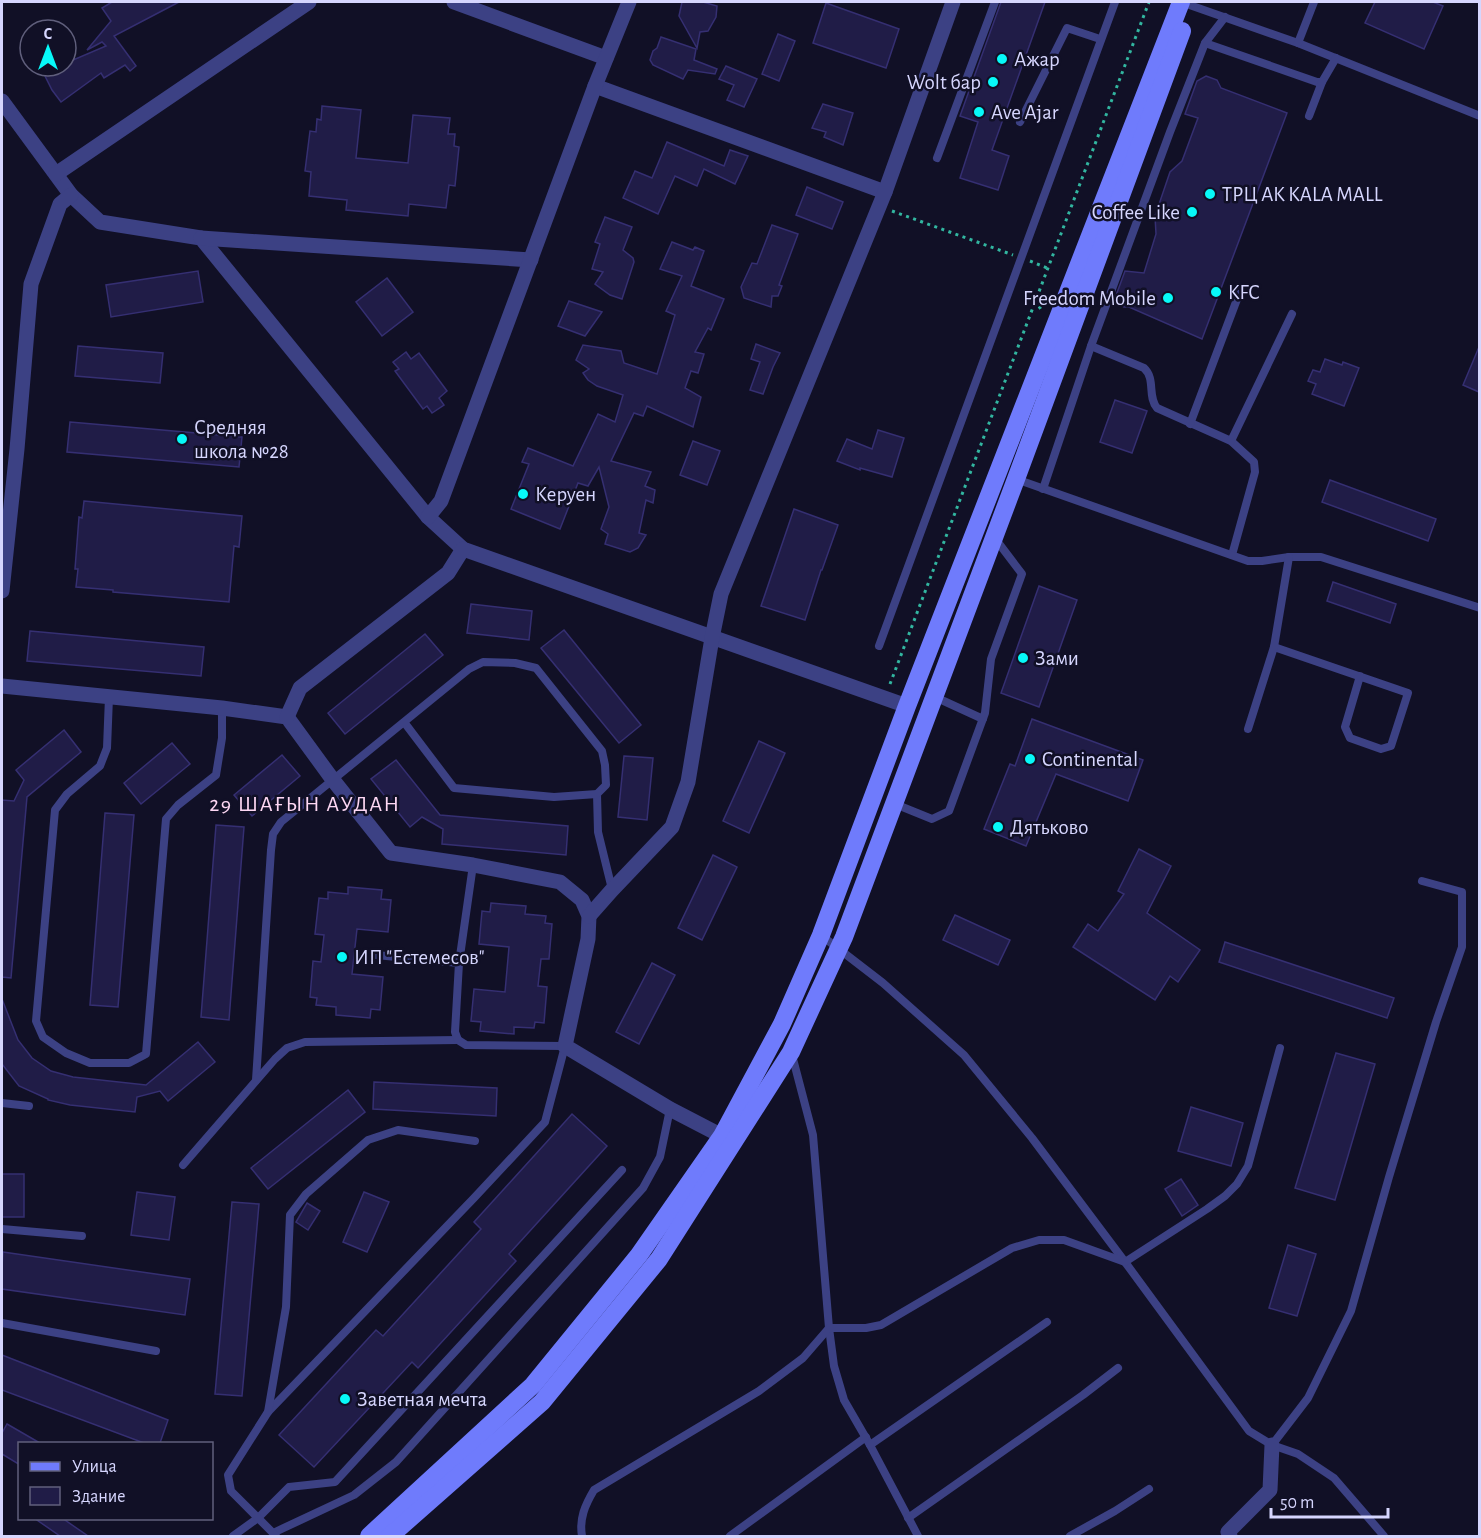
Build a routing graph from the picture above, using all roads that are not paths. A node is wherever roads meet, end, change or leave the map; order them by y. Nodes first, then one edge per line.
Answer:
1 (309, 2) edge
2 (454, 2) edge
3 (629, 2) edge
4 (953, 2) edge
5 (995, 2) edge
6 (1114, 2) edge
7 (1314, 2) edge
8 (1187, 3) edge
9 (1225, 17) junction
10 (1100, 39) junction
11 (1205, 43) junction
12 (1298, 43) junction
13 (606, 58) junction
14 (1336, 58) junction
15 (1322, 82) junction
16 (595, 86) junction
17 (2, 101) edge
18 (1309, 116) dead end
19 (1479, 116) edge
20 (1020, 122) dead end
21 (938, 158) dead end
22 (56, 174) junction
23 (885, 192) junction
24 (71, 195) junction
25 (201, 238) junction
26 (531, 260) junction
27 (1239, 294) dead end
28 (1292, 314) dead end
29 (1091, 346) junction
30 (1190, 424) junction
31 (1231, 441) junction
32 (9, 448) edge
33 (1016, 479) junction
34 (1043, 489) junction
35 (6, 503) edge
36 (428, 517) junction
37 (994, 537) junction
38 (463, 549) junction
39 (1233, 555) junction
40 (1289, 557) junction
41 (2, 591) edge
42 (1479, 608) edge
43 (712, 638) junction
44 (879, 646) dead end
45 (1274, 647) junction
46 (1360, 676) junction
47 (2, 686) edge
48 (109, 697) junction
49 (931, 704) junction
50 (907, 706) junction
51 (222, 708) junction
52 (287, 717) junction
53 (983, 719) junction
54 (404, 722) junction
55 (1248, 729) dead end
56 (333, 780) junction
57 (597, 794) junction
58 (894, 803) junction
59 (472, 865) junction
60 (1422, 881) dead end
61 (612, 890) junction
62 (589, 916) junction
63 (821, 935) junction
64 (837, 949) junction
65 (376, 955) dead end
66 (459, 963) junction
67 (458, 1040) junction
68 (565, 1046) junction
69 (1280, 1048) dead end
70 (791, 1052) junction
71 (256, 1080) junction
72 (2, 1103) edge
73 (29, 1106) dead end
74 (670, 1109) junction
75 (727, 1139) junction
76 (475, 1141) dead end
77 (183, 1165) dead end
78 (622, 1170) dead end
79 (2, 1229) edge
80 (82, 1236) dead end
81 (1125, 1262) junction
82 (1047, 1322) dead end
83 (2, 1323) edge
84 (829, 1329) junction
85 (156, 1351) dead end
86 (1118, 1368) dead end
87 (268, 1412) junction
88 (866, 1437) junction
89 (870, 1445) junction
90 (1272, 1445) junction
91 (1149, 1489) dead end
92 (258, 1518) junction
93 (908, 1518) junction
94 (275, 1535) edge
95 (233, 1536) edge
96 (369, 1536) edge
97 (390, 1536) edge
98 (582, 1536) edge
99 (730, 1536) edge
100 (918, 1536) edge
101 (1070, 1536) edge
102 (1230, 1536) edge
103 (1384, 1536) edge

1 - 22 street
2 - 13 street
3 - 13 street
4 - 23 street
5 - 21 lane
6 - 10 lane
7 - 12 lane
8 - 9 lane
8 - 33 main road
8 - 50 main road
9 - 11 lane
9 - 12 lane
10 - 20 lane
10 - 44 lane
11 - 15 lane
11 - 29 lane
12 - 14 lane
13 - 16 street
14 - 15 lane
14 - 19 lane
15 - 18 lane
16 - 23 street
16 - 26 street
17 - 22 street
22 - 24 street
23 - 43 street
24 - 25 street
24 - 32 street
25 - 26 street
25 - 36 street
26 - 36 street
27 - 30 lane
28 - 31 lane
29 - 30 lane
29 - 34 lane
30 - 31 lane
31 - 39 lane
32 - 35 street
33 - 34 lane
33 - 37 main road
34 - 39 lane
35 - 41 street
36 - 38 street
37 - 49 main road
37 - 53 lane
38 - 43 street
38 - 52 street
39 - 40 lane
40 - 42 lane
40 - 45 lane
43 - 50 street
43 - 61 street
45 - 46 lane
45 - 55 lane
46 - 46 lane
47 - 48 street
48 - 51 street
48 - 51 lane
49 - 50 main road
49 - 53 lane
49 - 58 main road
50 - 63 main road
51 - 52 street
52 - 56 street
53 - 58 lane
54 - 56 lane
54 - 57 lane
54 - 57 lane
56 - 59 street
56 - 71 lane
57 - 61 lane
58 - 64 main road
59 - 62 street
59 - 66 lane
60 - 90 lane
61 - 62 street
62 - 68 street
63 - 64 lane
63 - 75 main road
64 - 70 main road
64 - 81 lane
65 - 66 lane
66 - 67 lane
67 - 68 lane
67 - 71 lane
68 - 74 street
68 - 87 lane
69 - 81 lane
70 - 75 main road
70 - 84 lane
71 - 77 lane
72 - 73 lane
74 - 75 street
74 - 94 lane
75 - 96 main road
75 - 97 main road
76 - 87 lane
78 - 92 lane
79 - 80 lane
81 - 84 lane
81 - 90 lane
82 - 89 lane
83 - 85 lane
84 - 88 lane
84 - 98 lane
86 - 93 lane
87 - 92 lane
88 - 89 lane
88 - 99 lane
89 - 93 lane
90 - 102 street
90 - 103 lane
91 - 101 lane
92 - 94 lane
92 - 95 lane
93 - 100 lane

